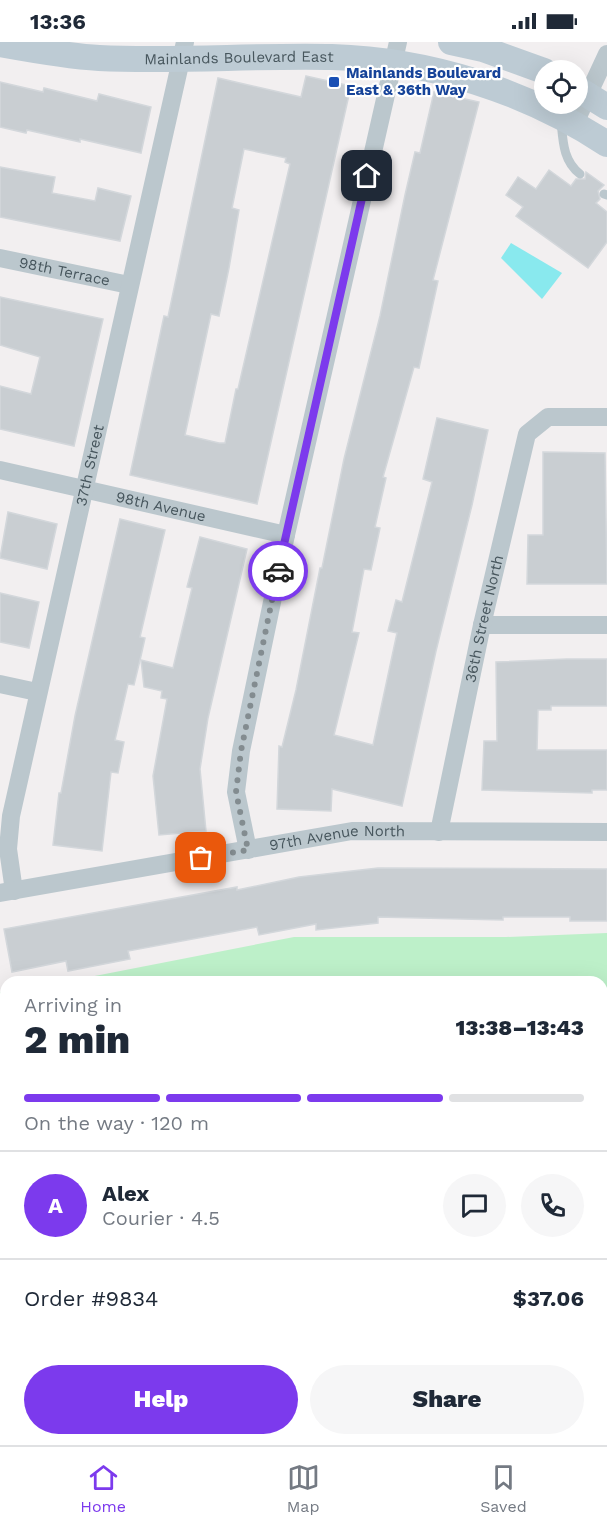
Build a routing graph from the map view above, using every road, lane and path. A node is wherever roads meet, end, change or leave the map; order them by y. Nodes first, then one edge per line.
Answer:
1 (451, 42) edge
2 (0, 44) edge
3 (182, 50) edge
4 (395, 52) edge
5 (607, 54) edge
6 (534, 67) edge
7 (591, 97) edge
8 (568, 119) junction
9 (607, 144) edge
10 (580, 174) dead end
11 (0, 258) edge
12 (129, 285) junction
13 (607, 417) edge
14 (0, 470) edge
15 (83, 488) junction
16 (286, 535) junction
17 (482, 625) junction
18 (607, 625) edge
19 (0, 684) edge
20 (37, 692) junction
21 (440, 832) junction
22 (607, 832) edge
23 (248, 850) junction
24 (7, 892) edge

1 - 6 street
2 - 3 street, Mainlands Boulevard East
3 - 4 street, Mainlands Boulevard East
3 - 12 street, 37th Street
4 - 8 street, Mainlands Boulevard East
4 - 16 street
5 - 7 street
7 - 8 street
8 - 9 street, Mainlands Boulevard East
8 - 10 lane
11 - 12 street, 98th Terrace
12 - 15 street, 37th Street
13 - 17 street, 36th Street North
14 - 15 street, 98th Avenue
15 - 16 street, 98th Avenue
15 - 20 street, 37th Street
16 - 23 street
17 - 18 street
17 - 21 street, 36th Street North
19 - 20 street
20 - 24 street, 37th Street
21 - 22 street, 97th Avenue North
21 - 23 street, 97th Avenue North
23 - 24 street, 97th Avenue North

